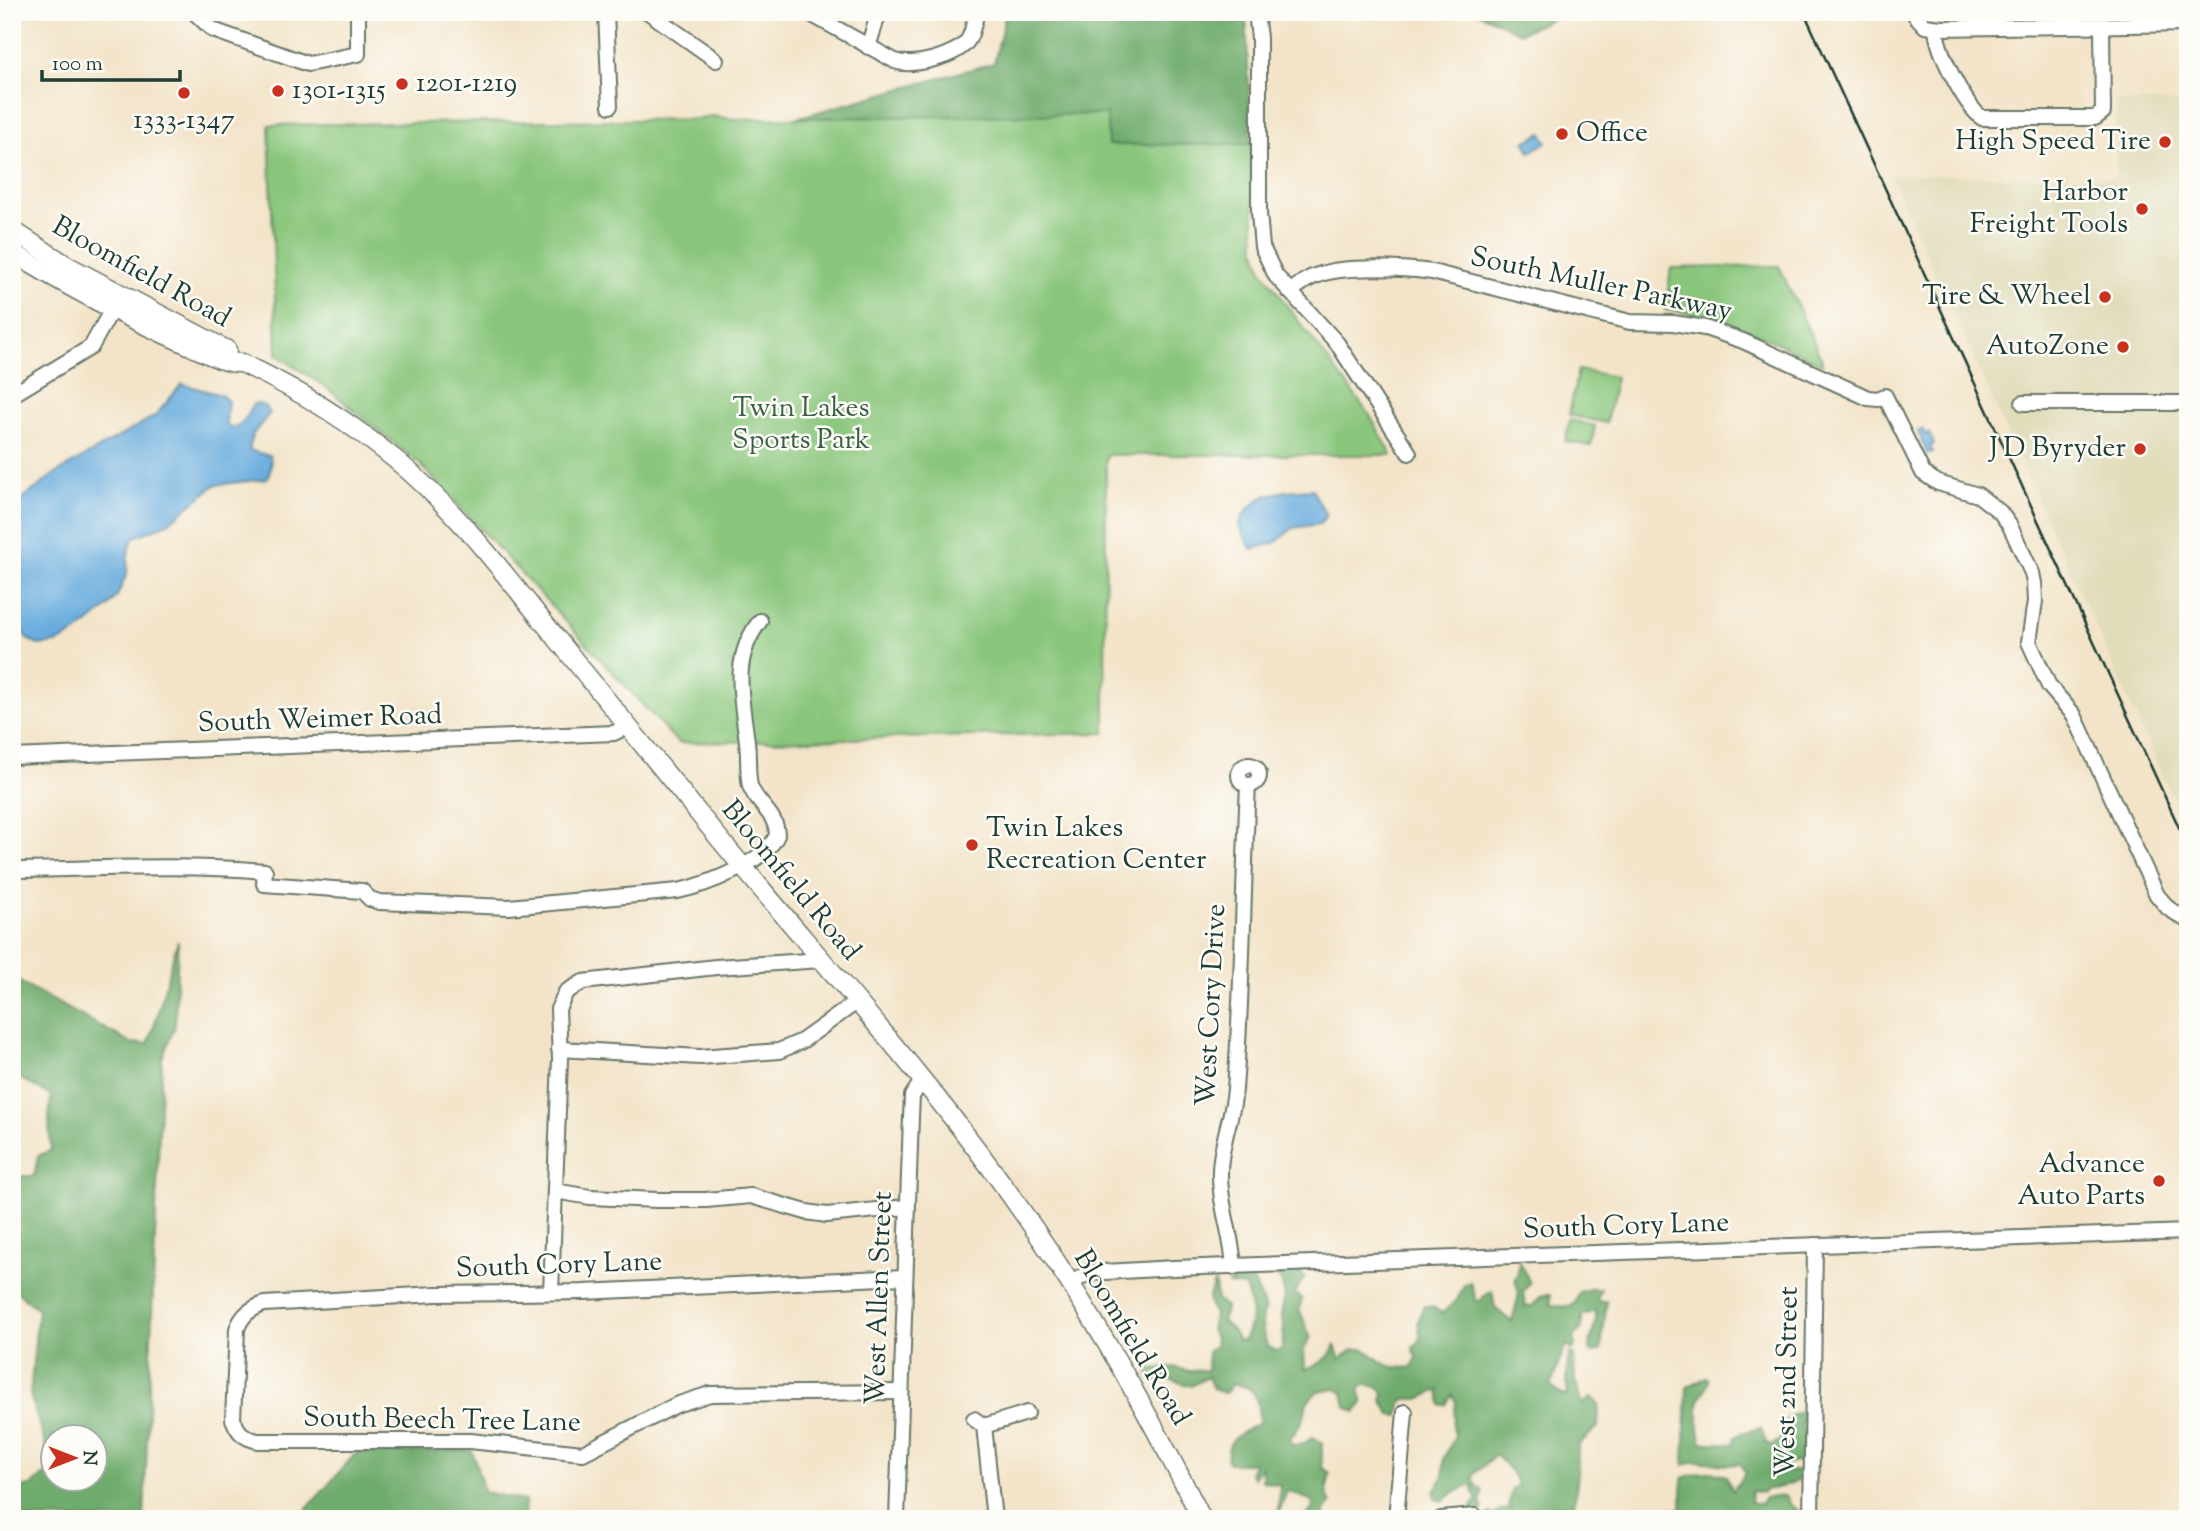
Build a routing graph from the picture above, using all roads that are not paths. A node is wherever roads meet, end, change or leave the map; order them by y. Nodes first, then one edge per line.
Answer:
1 (194, 12) edge
2 (358, 12) edge
3 (606, 12) edge
4 (648, 12) edge
5 (807, 12) edge
6 (879, 12) edge
7 (977, 12) edge
8 (1256, 12) edge
9 (1914, 15) dead end
10 (2188, 24) edge
11 (2102, 27) junction
12 (1936, 28) junction
13 (868, 47) junction
14 (716, 60) dead end
15 (610, 106) dead end
16 (12, 230) edge
17 (12, 251) edge
18 (1290, 292) junction
19 (116, 302) junction
20 (12, 395) edge
21 (2023, 403) dead end
22 (2188, 404) edge
23 (1409, 453) dead end
24 (760, 621) dead end
25 (628, 726) junction
26 (12, 757) edge
27 (1248, 785) dead end
28 (741, 865) junction
29 (12, 870) edge
30 (2188, 920) edge
31 (822, 960) junction
32 (858, 1001) junction
33 (559, 1049) junction
34 (922, 1082) junction
35 (555, 1191) junction
36 (907, 1207) junction
37 (2188, 1232) edge
38 (1815, 1245) junction
39 (1234, 1267) junction
40 (904, 1277) junction
41 (1070, 1284) junction
42 (551, 1292) junction
43 (901, 1392) junction
44 (1405, 1412) dead end
45 (1027, 1413) dead end
46 (233, 1419) joint
47 (1475, 1516) dead end
48 (897, 1519) edge
49 (994, 1519) edge
50 (1202, 1519) edge
51 (1396, 1519) edge
52 (1441, 1519) edge
53 (1811, 1519) edge

1 - 2 street
3 - 15 street
4 - 14 street
5 - 13 street
6 - 13 street
7 - 13 street
8 - 18 street
9 - 12 street
10 - 11 street
11 - 12 street
11 - 12 street
16 - 19 main road, Bloomfield Road
17 - 19 main road, Bloomfield Road
18 - 23 street
18 - 30 street, South Muller Parkway
19 - 20 street
19 - 25 main road, Bloomfield Road
21 - 22 street
24 - 28 street
25 - 26 street, South Weimer Road
25 - 28 main road, Bloomfield Road
27 - 39 street, West Cory Drive
28 - 29 street
28 - 31 main road, Bloomfield Road
31 - 32 main road, Bloomfield Road
31 - 33 street
32 - 33 street
32 - 34 main road, Bloomfield Road
33 - 35 street
34 - 36 street, West Allen Street
34 - 41 main road, Bloomfield Road
35 - 36 street
35 - 42 street
36 - 40 street, West Allen Street
37 - 38 street, South Cory Lane
38 - 39 street, South Cory Lane
38 - 53 street, West 2nd Street
39 - 41 street, South Cory Lane
40 - 42 street, South Cory Lane
40 - 43 street, West Allen Street
41 - 50 main road, Bloomfield Road
42 - 46 street, South Cory Lane
43 - 46 street, South Beech Tree Lane
43 - 48 street, West Allen Street
44 - 51 street
45 - 49 street
47 - 52 street

